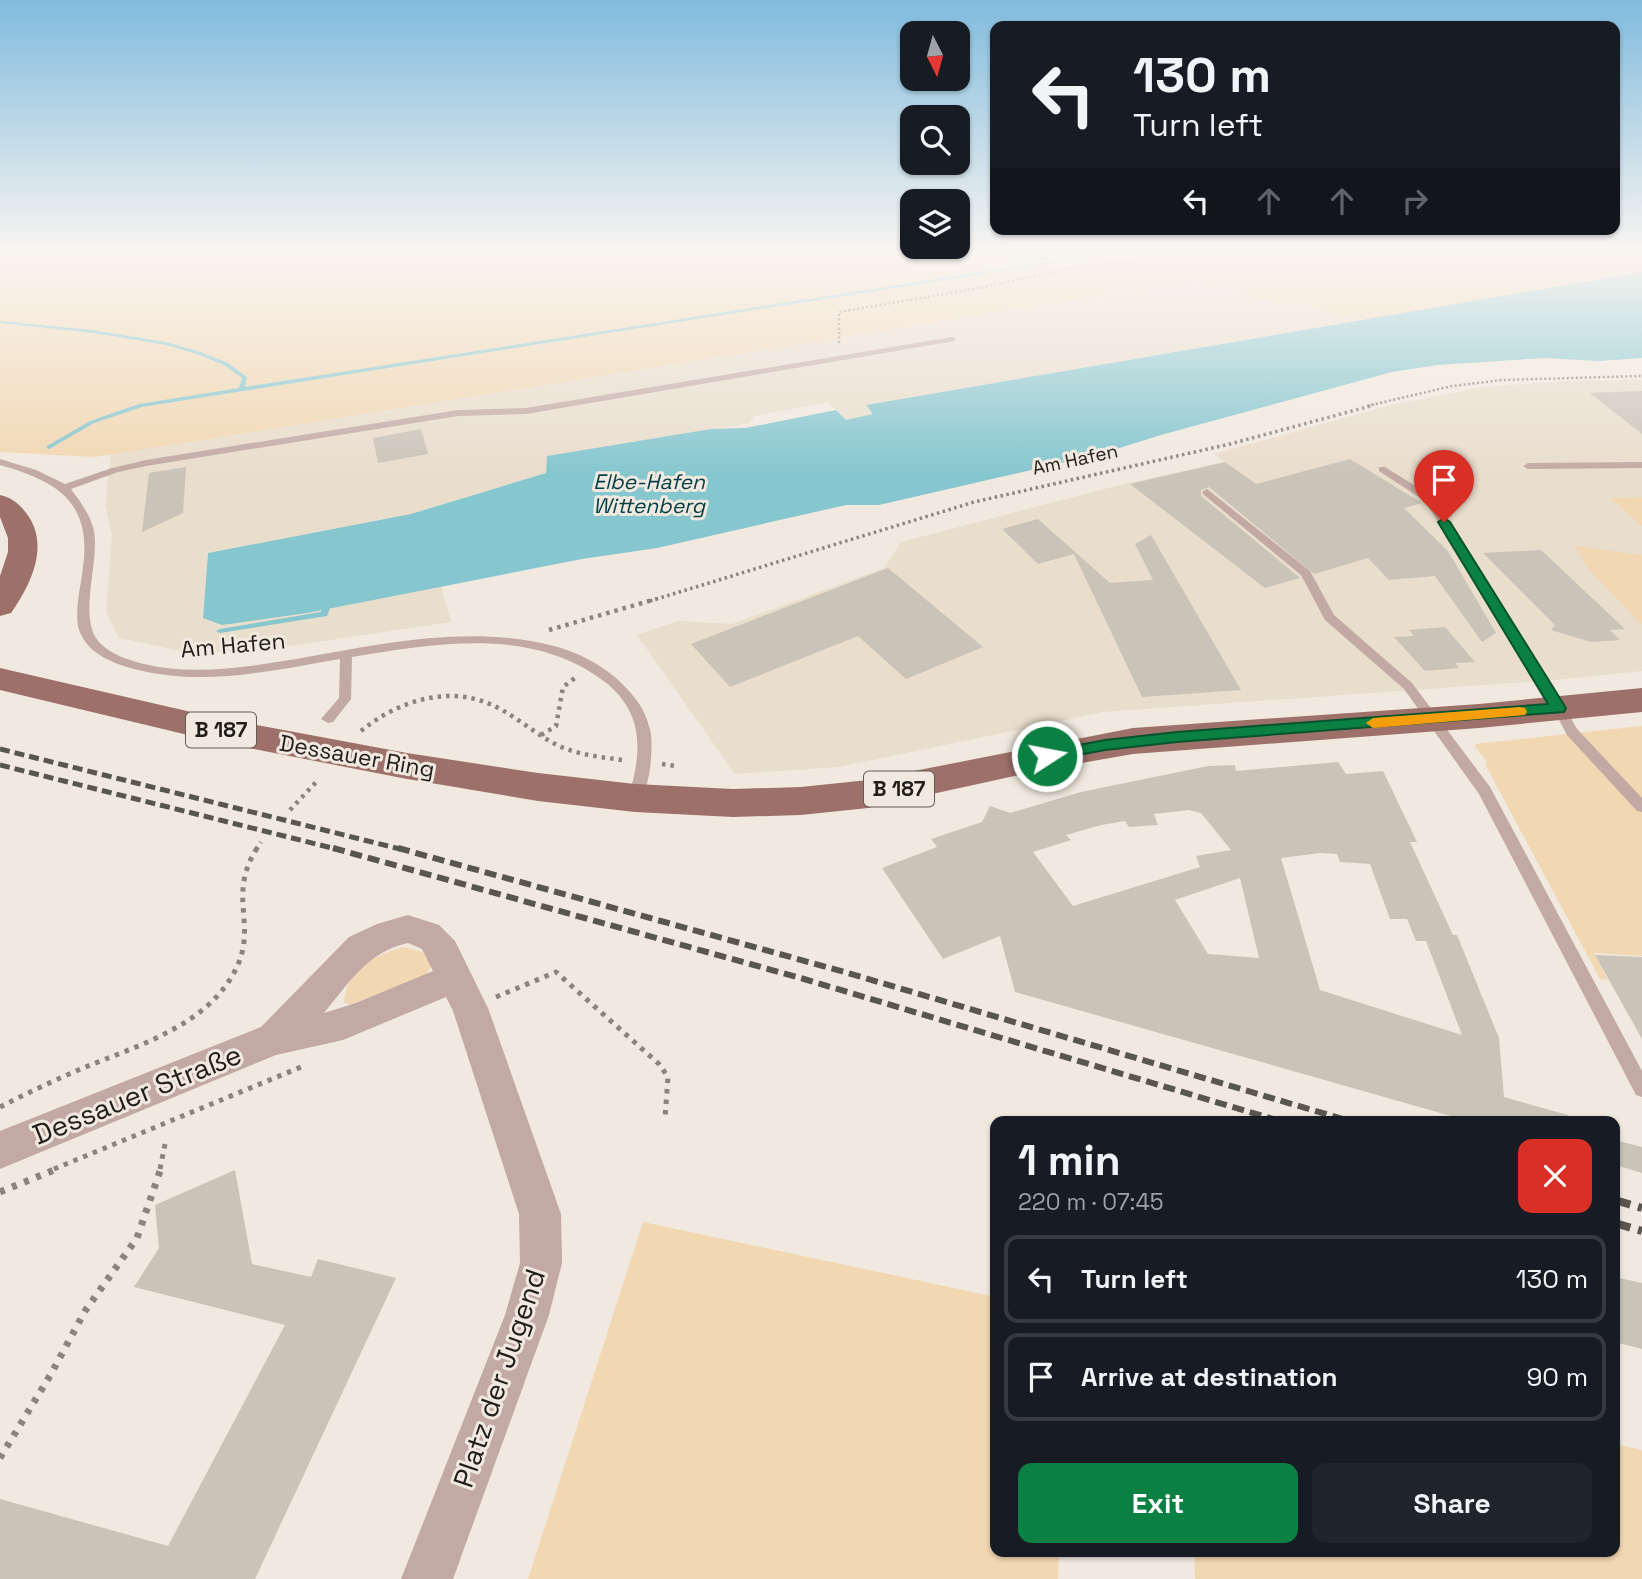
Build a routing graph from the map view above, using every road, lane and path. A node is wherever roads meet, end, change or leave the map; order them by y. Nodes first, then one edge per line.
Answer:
1 (839, 328) edge
2 (952, 339) dead end
3 (839, 358) junction
4 (1642, 376) edge
5 (0, 462) edge
6 (1642, 464) edge
7 (1528, 467) dead end
8 (1382, 469) dead end
9 (65, 488) junction
10 (1208, 492) dead end
11 (0, 503) edge
12 (0, 606) edge
13 (533, 645) junction
14 (346, 654) junction
15 (593, 667) junction
16 (0, 679) edge
17 (1642, 700) edge
18 (1558, 708) junction
19 (1433, 719) junction
20 (541, 735) junction
21 (337, 748) junction
22 (628, 761) dead end
23 (635, 798) junction
24 (1642, 807) edge
25 (290, 810) dead end
26 (261, 842) dead end
27 (462, 993) junction
28 (274, 1039) junction
29 (310, 1063) dead end
30 (1642, 1089) edge
31 (0, 1107) edge
32 (665, 1118) dead end
33 (166, 1139) dead end
34 (0, 1150) edge
35 (0, 1192) edge
36 (0, 1458) edge
37 (427, 1579) edge

1 - 3 path
2 - 3 lane
3 - 9 lane
4 - 13 path, Am Hafen
5 - 9 lane
6 - 7 lane
8 - 18 lane
9 - 14 lane, Am Hafen
10 - 19 lane
11 - 12 main road
13 - 14 lane, Am Hafen
13 - 15 lane, Am Hafen
14 - 21 lane
15 - 20 path
15 - 23 lane, Am Hafen
16 - 21 main road, Dessauer Ring / B 187
17 - 18 main road, B 187
18 - 19 main road, B 187
18 - 24 lane
19 - 23 main road, B 187
19 - 30 lane
20 - 21 path
20 - 22 path
21 - 23 main road, Dessauer Ring / B 187
21 - 25 path
26 - 31 path
27 - 28 street, Dessauer Straße
27 - 28 street, Dessauer Straße
27 - 32 path
27 - 37 street, Platz der Jugend
28 - 34 street, Dessauer Straße
29 - 35 path
33 - 36 path

